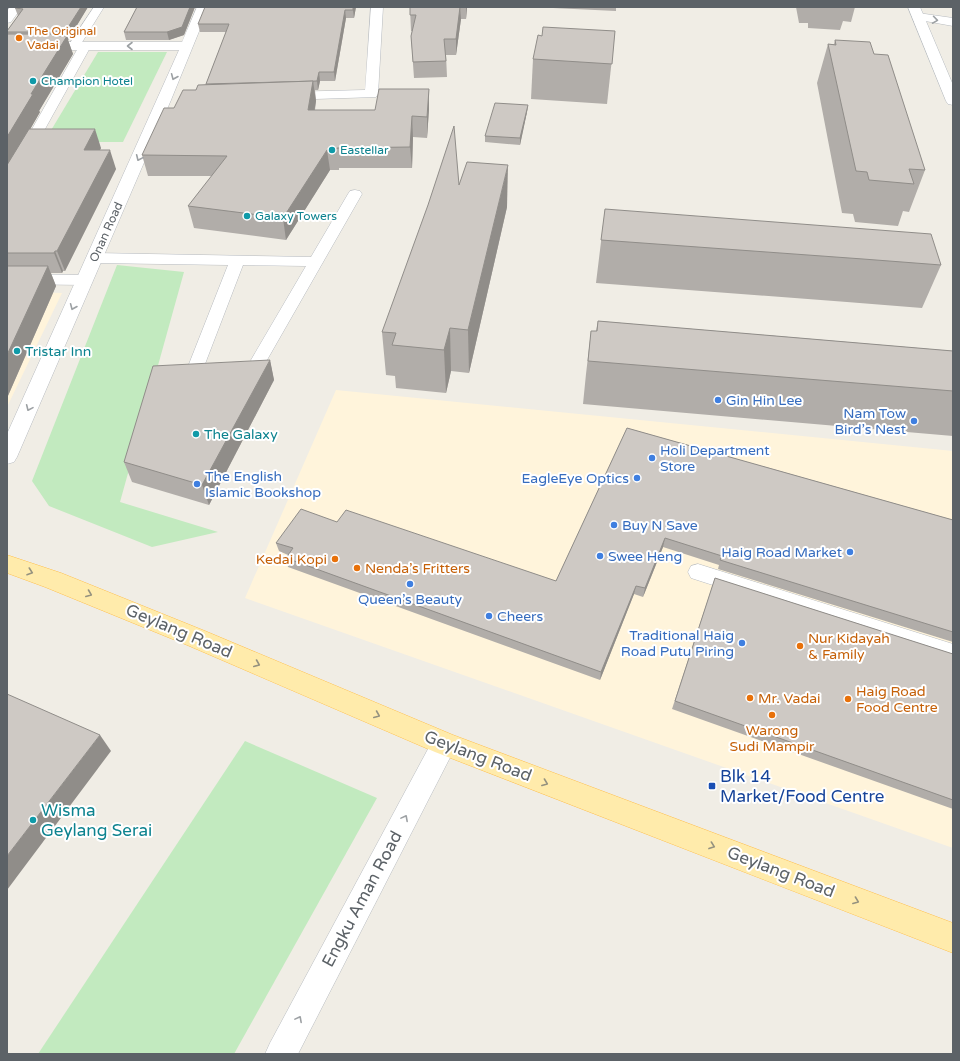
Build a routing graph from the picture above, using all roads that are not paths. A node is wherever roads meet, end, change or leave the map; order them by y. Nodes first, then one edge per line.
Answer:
1 (16, 7) edge
2 (99, 7) edge
3 (203, 7) edge
4 (377, 7) edge
5 (916, 12) edge
6 (7, 19) edge
7 (953, 22) edge
8 (7, 46) edge
9 (79, 46) junction
10 (187, 46) junction
11 (276, 96) edge
12 (164, 100) junction
13 (180, 100) edge
14 (953, 100) edge
15 (7, 185) edge
16 (355, 194) dead end
17 (94, 258) junction
18 (237, 261) junction
19 (314, 262) junction
20 (7, 279) edge
21 (85, 280) junction
22 (259, 360) edge
23 (197, 364) edge
24 (7, 457) edge
25 (7, 564) edge
26 (698, 572) dead end
27 (953, 654) edge
28 (444, 744) junction
29 (953, 938) edge
30 (281, 1054) edge

1 - 6 street
2 - 9 lane
3 - 10 street, Onan Road
4 - 11 street
5 -> 7 street
5 - 14 street
8 - 9 street
10 -> 9 street
9 - 15 lane
10 -> 12 street, Onan Road
12 - 13 street
12 -> 17 street, Onan Road
16 - 19 lane
17 - 18 lane
17 - 21 street, Onan Road
18 - 19 lane
18 - 23 lane
19 - 22 lane
20 - 21 lane
21 -> 24 street, Onan Road
25 -> 28 main road, Geylang Road
26 - 27 lane
28 -> 29 main road, Geylang Road
30 -> 28 street, Engku Aman Road

